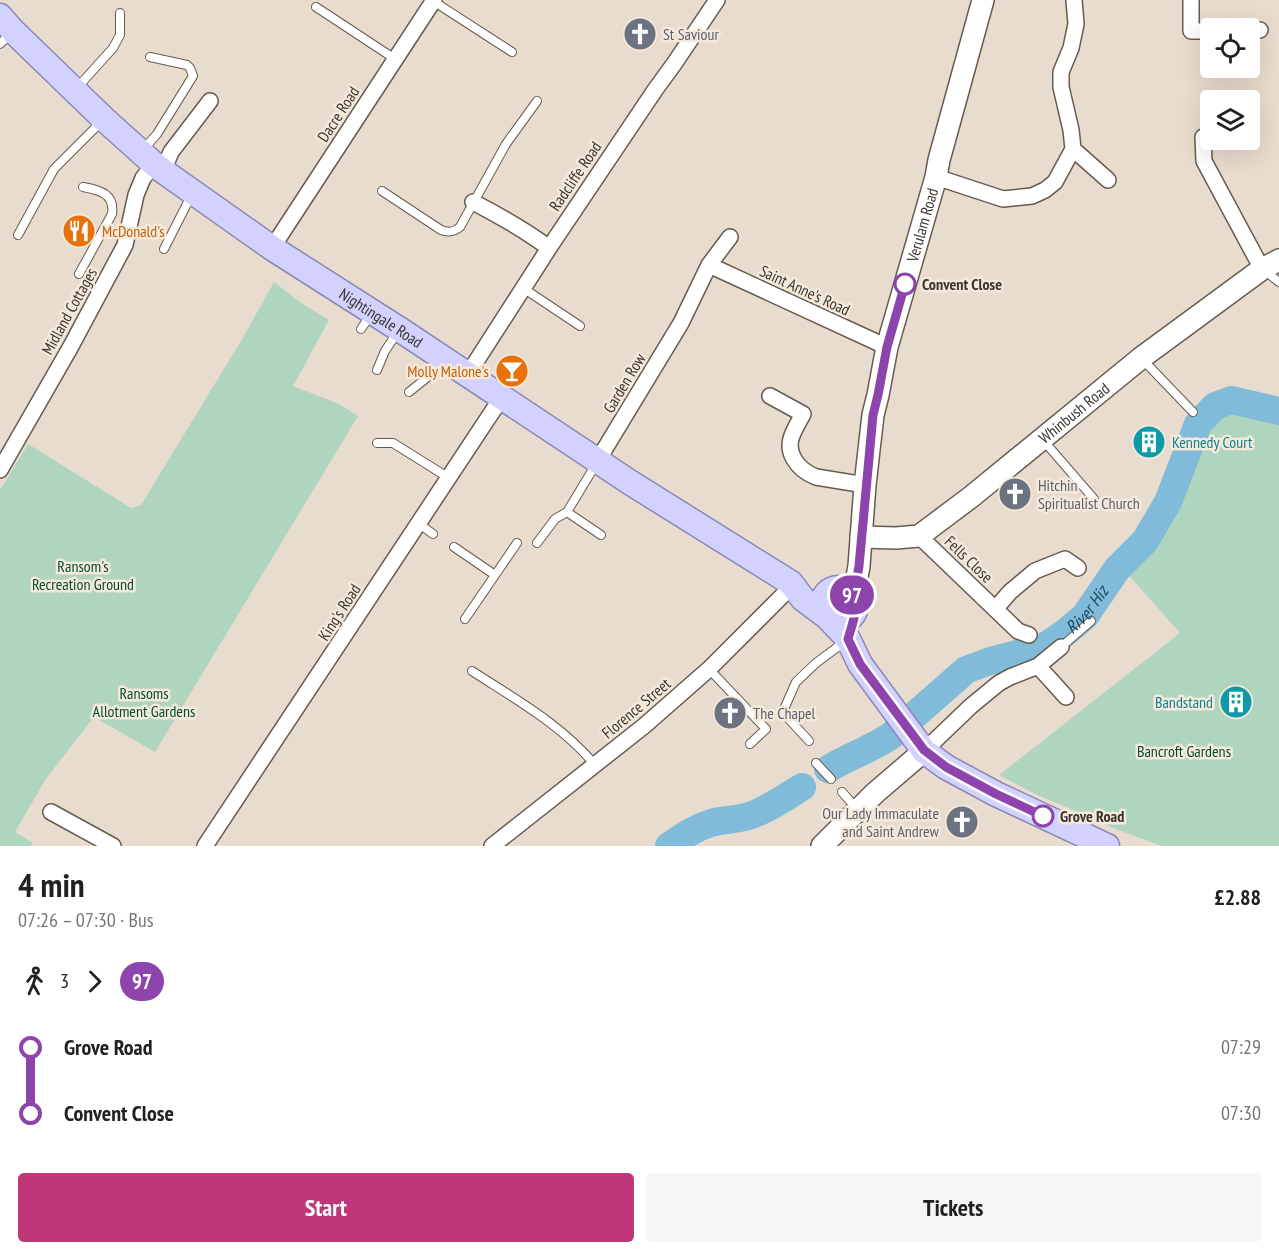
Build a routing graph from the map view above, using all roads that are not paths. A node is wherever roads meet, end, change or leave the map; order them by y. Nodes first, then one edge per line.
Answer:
1 (433, 0) edge
2 (717, 0) edge
3 (983, 0) edge
4 (1074, 0) edge
5 (1191, 0) edge
6 (316, 7) dead end
7 (120, 13) dead end
8 (4, 30) edge
9 (1200, 31) edge
10 (512, 52) dead end
11 (150, 57) dead end
12 (395, 59) junction
13 (75, 90) junction
14 (210, 101) dead end
15 (537, 101) dead end
16 (104, 119) junction
17 (1073, 149) junction
18 (1204, 150) edge
19 (153, 162) junction
20 (936, 177) junction
21 (1108, 180) dead end
22 (83, 187) dead end
23 (382, 191) dead end
24 (193, 192) junction
25 (473, 202) junction
26 (18, 235) dead end
27 (730, 237) dead end
28 (272, 248) junction
29 (549, 248) junction
30 (164, 249) dead end
31 (1270, 264) edge
32 (709, 265) junction
33 (79, 274) dead end
34 (1279, 282) edge
35 (523, 288) junction
36 (580, 326) dead end
37 (399, 329) junction
38 (887, 347) junction
39 (442, 357) junction
40 (1141, 358) junction
41 (376, 370) dead end
42 (468, 374) junction
43 (409, 392) dead end
44 (770, 396) dead end
45 (502, 398) junction
46 (1193, 412) dead end
47 (1042, 439) junction
48 (377, 443) dead end
49 (598, 460) junction
50 (0, 470) edge
51 (448, 478) junction
52 (865, 485) junction
53 (1094, 500) dead end
54 (567, 512) junction
55 (418, 523) junction
56 (433, 534) dead end
57 (601, 535) dead end
58 (919, 536) junction
59 (861, 537) junction
60 (517, 543) dead end
61 (537, 543) dead end
62 (454, 548) dead end
63 (1078, 568) dead end
64 (495, 575) junction
65 (791, 583) junction
66 (846, 598) junction
67 (996, 608) junction
68 (827, 618) junction
69 (465, 619) dead end
70 (1091, 621) dead end
71 (1029, 635) dead end
72 (848, 639) junction
73 (1061, 647) joint
74 (1038, 666) junction
75 (710, 669) junction
76 (472, 671) dead end
77 (1066, 697) dead end
78 (809, 741) dead end
79 (750, 744) dead end
80 (924, 750) junction
81 (816, 763) dead end
82 (596, 765) junction
83 (831, 779) dead end
84 (842, 792) dead end
85 (858, 810) junction
86 (51, 812) dead end
87 (829, 842) edge
88 (113, 846) edge
89 (205, 846) edge
90 (492, 846) edge
91 (1107, 846) edge

1 - 10 lane
1 - 12 street, Dacre Road
2 - 29 street, Radcliffe Road
3 - 20 street, Verulam Road
4 - 17 street
5 - 9 street
6 - 12 lane
7 - 13 lane
8 - 13 main road, Nightingale Road
11 - 19 lane
12 - 28 street, Dacre Road
13 - 16 main road, Nightingale Road
14 - 19 street, Midland Cottages
15 - 25 lane
16 - 19 main road, Nightingale Road
16 - 26 lane
17 - 20 street
17 - 21 street
18 - 31 street
19 - 24 main road, Nightingale Road
19 - 50 street, Midland Cottages
20 - 38 street, Verulam Road
22 - 33 lane
23 - 25 lane
24 - 28 main road, Nightingale Road
24 - 30 lane
25 - 29 street
27 - 32 street, Garden Row
28 - 37 main road, Nightingale Road
29 - 35 street, Radcliffe Road
31 - 34 lane
31 - 40 street, Whinbush Road
32 - 38 street, Saint Anne's Road
32 - 49 street, Garden Row
35 - 36 lane
35 - 42 street, Radcliffe Road
37 - 39 main road, Nightingale Road
37 - 41 lane
38 - 52 street, Verulam Road
39 - 42 main road, Nightingale Road
39 - 43 lane
40 - 46 lane
40 - 47 street, Whinbush Road
42 - 45 main road, Nightingale Road
44 - 52 street
45 - 49 main road, Nightingale Road
45 - 51 street, King's Road
47 - 53 lane
47 - 58 street, Whinbush Road
48 - 51 lane
49 - 54 lane
49 - 65 main road, Nightingale Road
51 - 55 street, King's Road
52 - 59 street, Verulam Road
54 - 57 lane
54 - 61 lane
55 - 56 lane
55 - 89 street, King's Road
58 - 59 street
58 - 67 street, Fells Close
59 - 66 street, Verulam Road
60 - 64 lane
62 - 64 lane
63 - 67 street, Fells Close
64 - 69 lane
65 - 66 main road, Nightingale Road
65 - 68 main road, Nightingale Road
65 - 75 street, Florence Street
66 - 68 main road
66 - 68 main road
66 - 72 main road
67 - 71 street, Fells Close
68 - 72 main road, Nightingale Road
70 - 73 lane
72 - 78 lane
72 - 80 main road, Nightingale Road
73 - 74 street
74 - 77 street
74 - 80 street
75 - 79 lane
75 - 82 street, Florence Street
76 - 82 lane
80 - 85 street
80 - 91 main road, Nightingale Road
81 - 83 lane
82 - 90 street, Florence Street
84 - 85 lane
85 - 87 street
86 - 88 street

